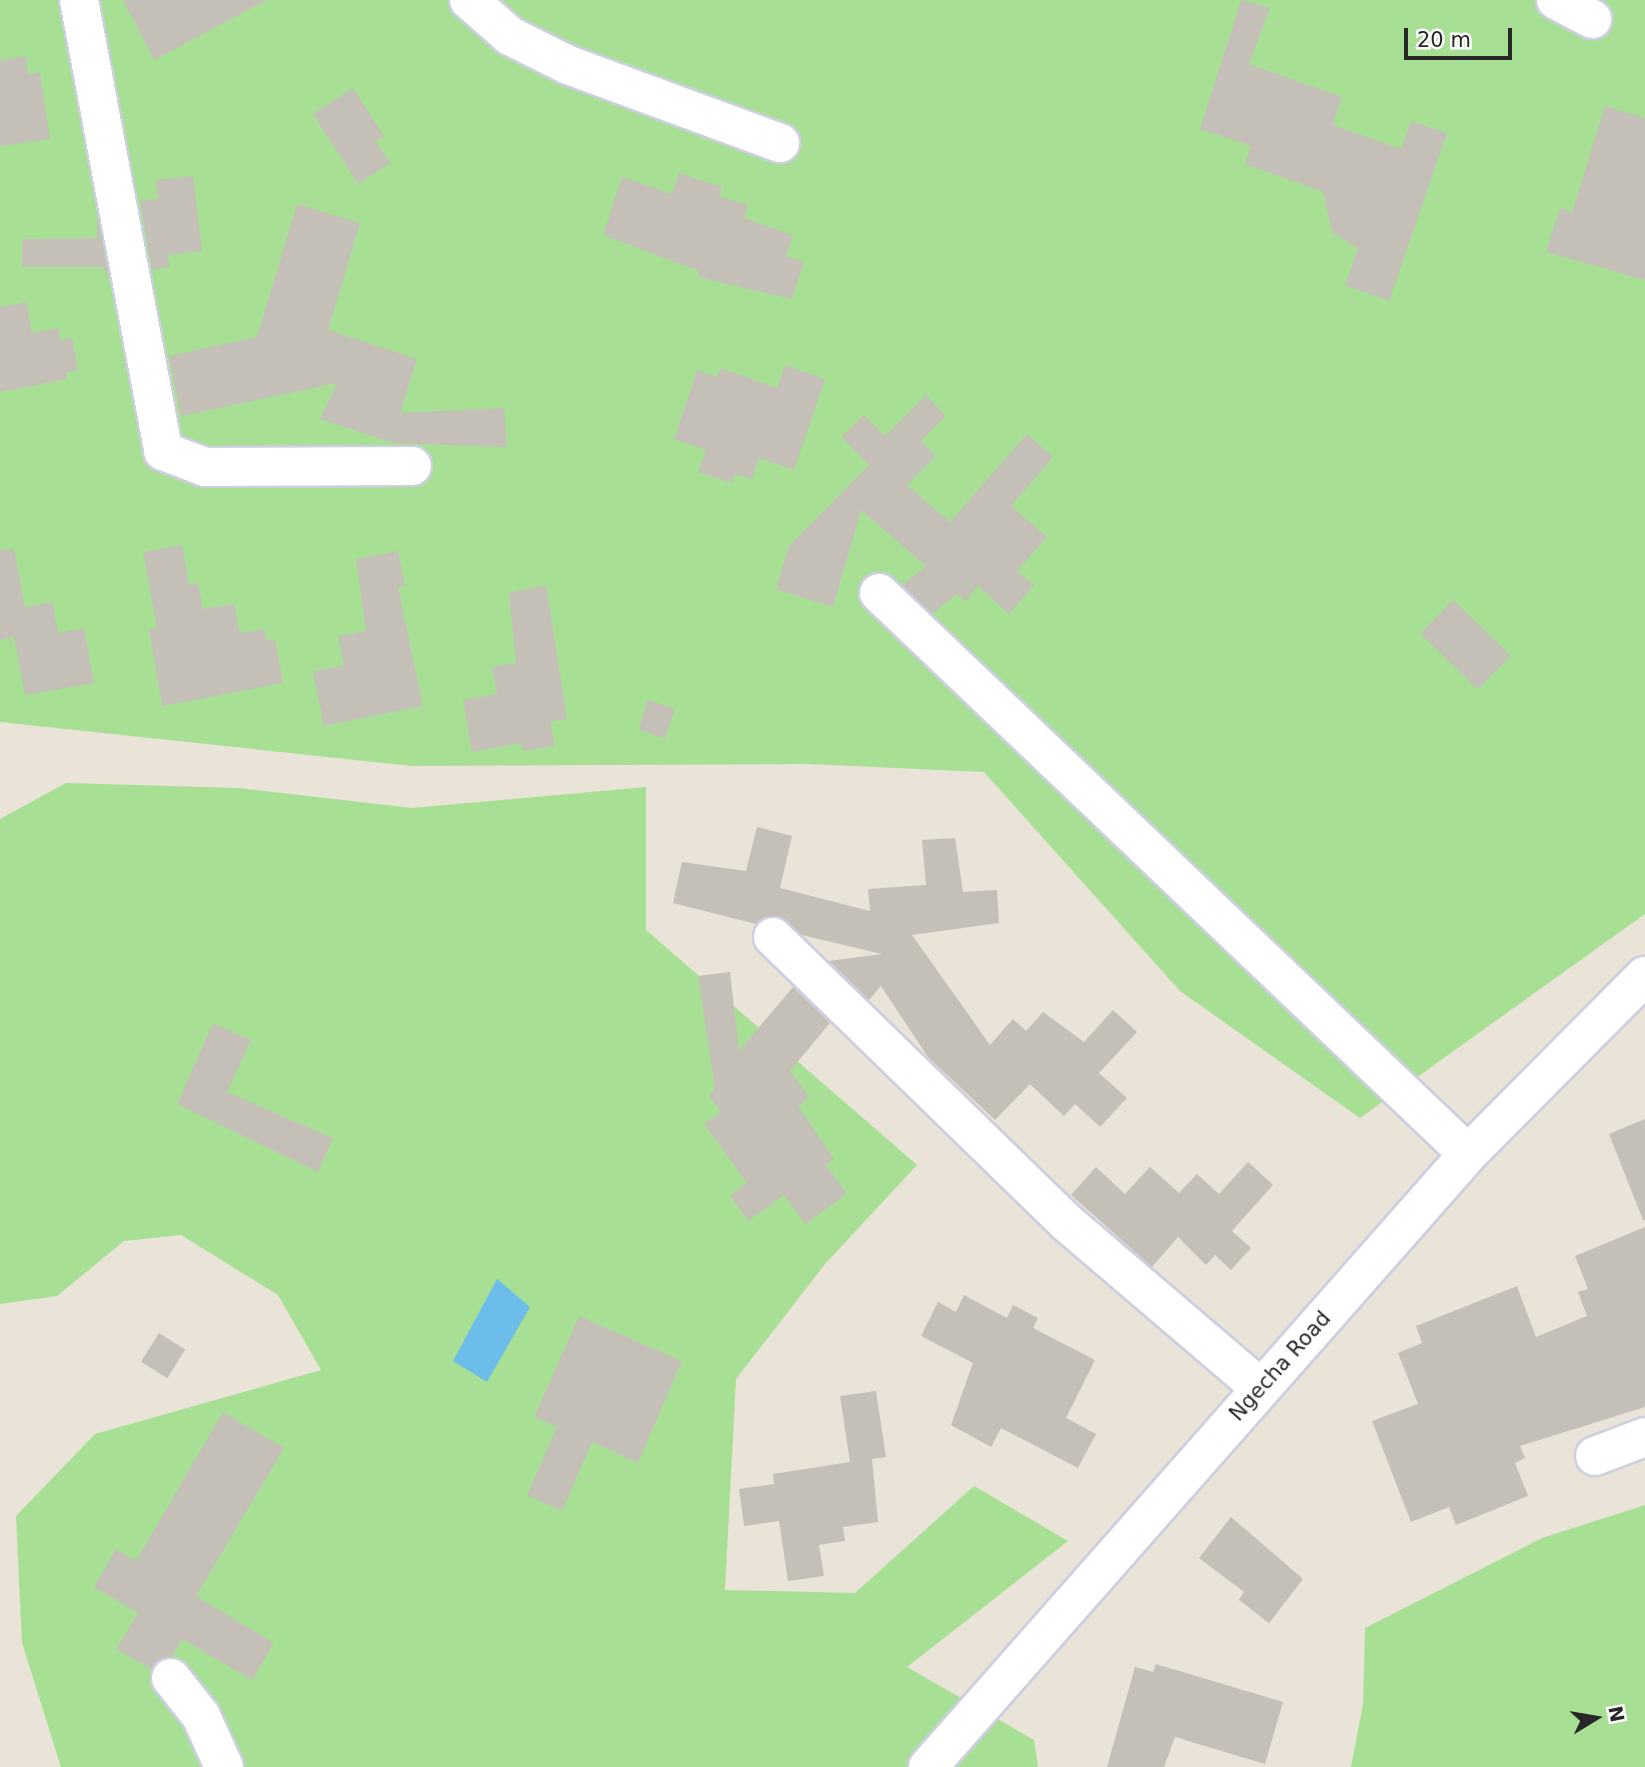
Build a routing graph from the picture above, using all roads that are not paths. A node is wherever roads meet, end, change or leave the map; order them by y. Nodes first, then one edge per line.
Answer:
1 (79, 0) edge
2 (469, 0) edge
3 (1556, 0) edge
4 (1592, 19) dead end
5 (780, 144) dead end
6 (412, 466) dead end
7 (879, 593) dead end
8 (773, 937) dead end
9 (1645, 976) edge
10 (1468, 1154) junction
11 (1259, 1387) junction
12 (1645, 1437) edge
13 (1595, 1456) dead end
14 (171, 1678) dead end
15 (224, 1767) edge
16 (928, 1767) edge

1 - 6 street
2 - 5 street
3 - 4 street
7 - 10 street
8 - 11 street
9 - 10 street, Ngecha Road
10 - 11 street, Ngecha Road
11 - 16 street, Ngecha Road
12 - 13 street
14 - 15 street

